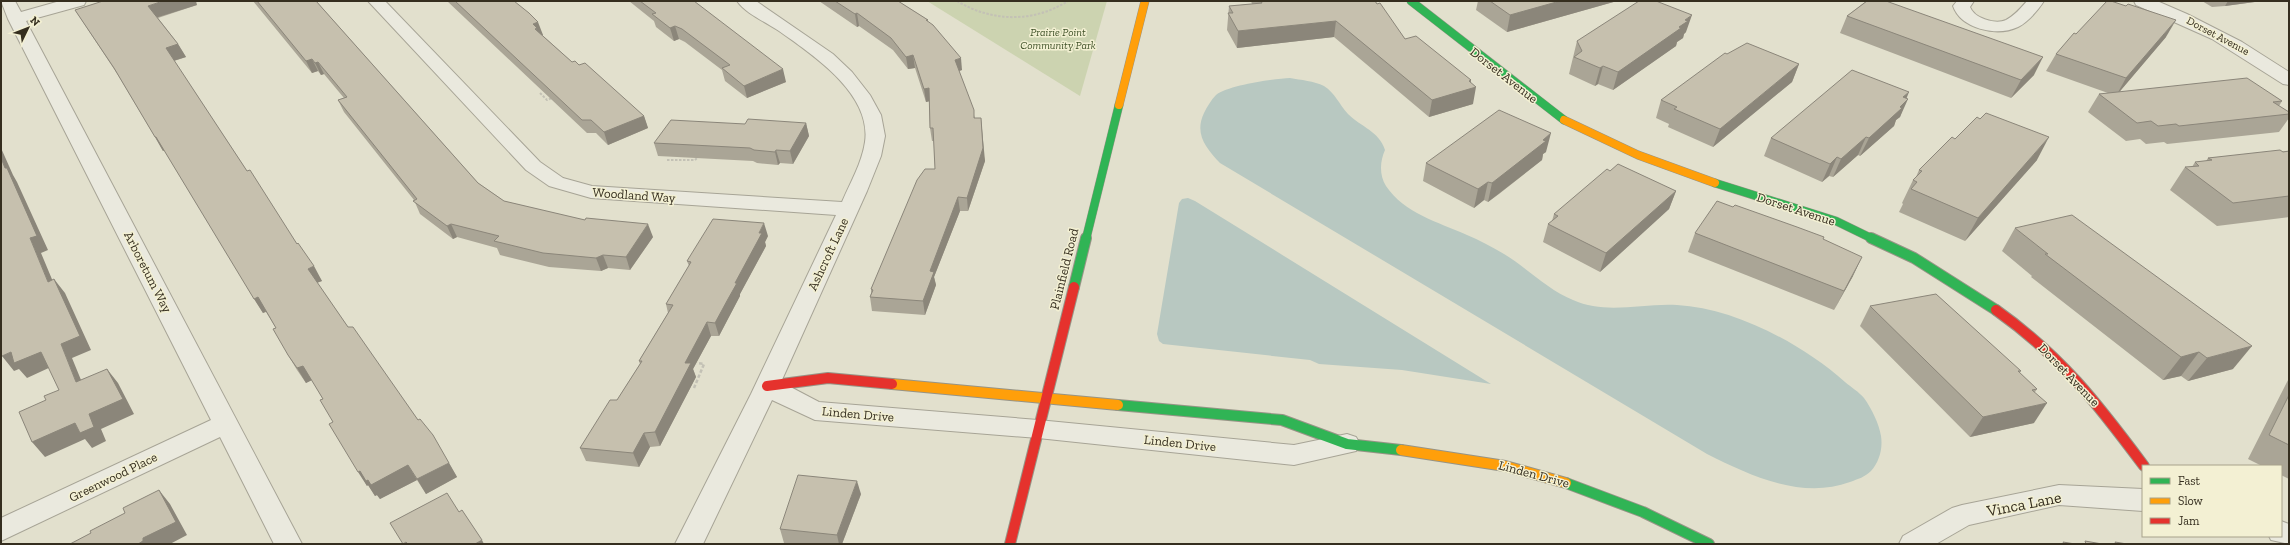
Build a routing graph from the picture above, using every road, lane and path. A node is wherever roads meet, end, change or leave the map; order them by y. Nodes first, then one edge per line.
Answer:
1 (78, 1) edge
2 (376, 1) edge
3 (745, 1) edge
4 (957, 1) edge
5 (1068, 1) edge
6 (1145, 1) edge
7 (1411, 1) edge
8 (1966, 1) edge
9 (2036, 1) edge
10 (2142, 1) edge
11 (12, 10) edge
12 (2289, 80) edge
13 (540, 94) edge
14 (556, 96) edge
15 (698, 157) edge
16 (667, 160) dead end
17 (849, 209) junction
18 (697, 363) dead end
19 (767, 386) junction
20 (694, 388) dead end
21 (1046, 399) junction
22 (224, 424) junction
23 (1038, 429) junction
24 (1348, 444) junction
25 (2143, 465) edge
26 (2142, 500) edge
27 (1, 530) edge
28 (288, 544) edge
29 (689, 544) edge
30 (1010, 544) edge
31 (1709, 544) edge
32 (1913, 544) edge

1 - 11 street
2 - 17 street, Woodland Way
3 - 17 street, Ashcroft Lane
4 - 5 path
6 - 21 street, Plainfield Road
7 - 25 street, Dorset Avenue
8 - 9 street
10 - 12 street, Dorset Avenue
11 - 22 street, Arboretum Way
13 - 14 path
15 - 16 path
17 - 19 street, Ashcroft Lane
18 - 20 path
19 - 21 street, Linden Drive
19 - 23 street, Linden Drive
19 - 29 street, Ashcroft Lane
21 - 23 street, Plainfield Road
21 - 24 street, Linden Drive
22 - 27 street, Greenwood Place
22 - 28 street, Arboretum Way
23 - 24 street, Linden Drive
23 - 30 street, Plainfield Road
24 - 31 street, Linden Drive
26 - 32 street, Vinca Lane

